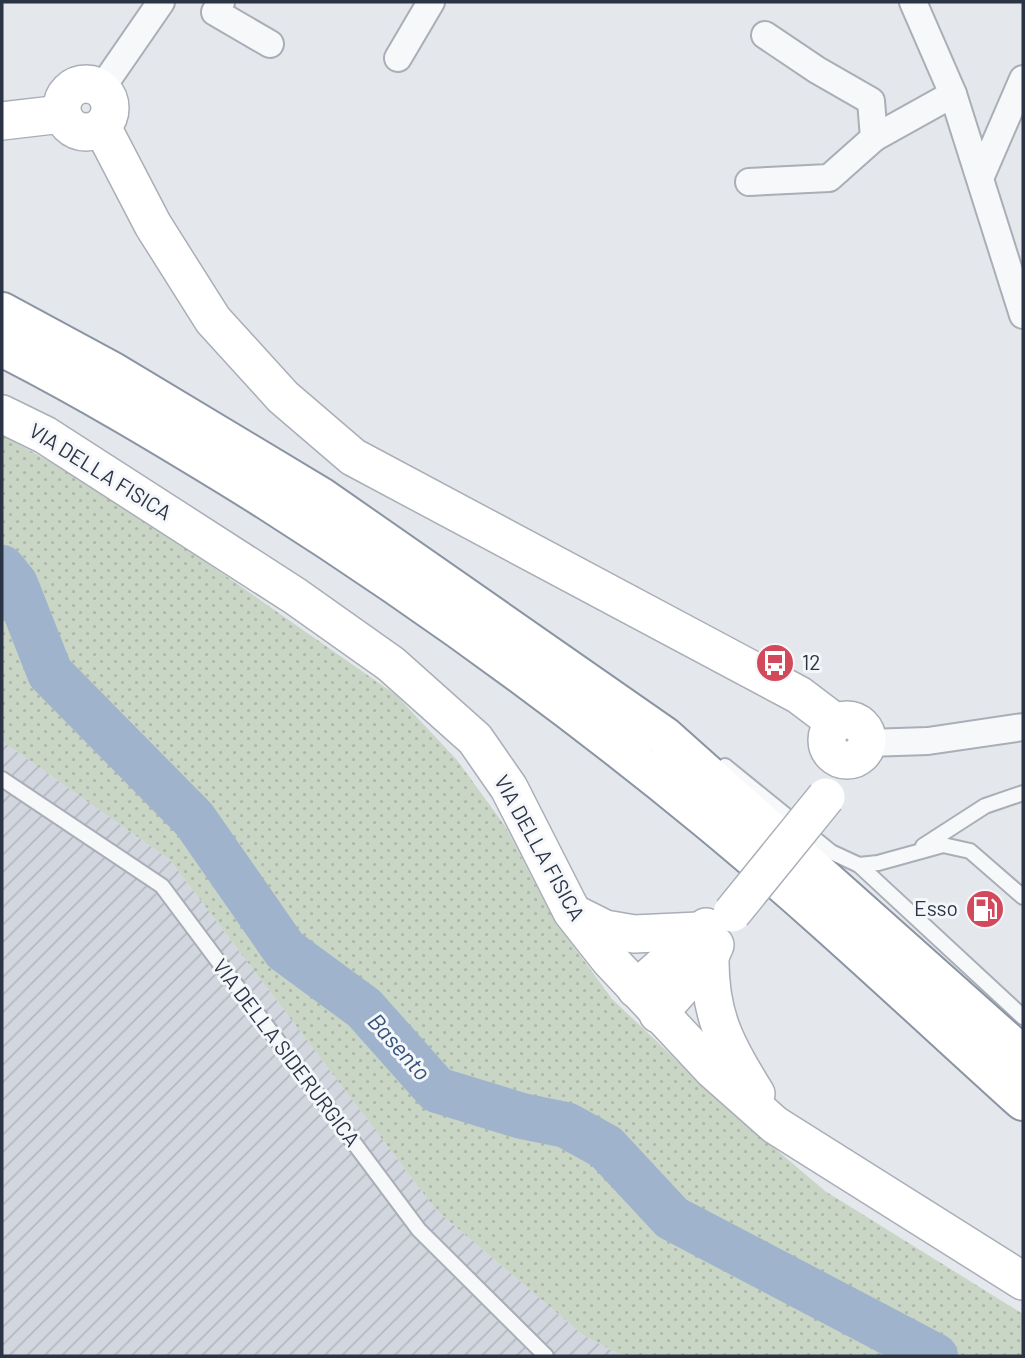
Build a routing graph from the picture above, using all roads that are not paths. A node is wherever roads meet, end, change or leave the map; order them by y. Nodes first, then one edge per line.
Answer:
1 (161, 2) edge
2 (221, 2) edge
3 (430, 2) edge
4 (913, 2) edge
5 (765, 35) dead end
6 (270, 44) dead end
7 (398, 58) dead end
8 (1023, 79) edge
9 (101, 89) junction
10 (953, 94) junction
11 (62, 114) junction
12 (2, 121) edge
13 (102, 127) junction
14 (874, 138) junction
15 (981, 176) junction
16 (749, 182) dead end
17 (2, 287) edge
18 (2, 312) edge
19 (1023, 315) edge
20 (2, 347) edge
21 (2, 414) edge
22 (286, 475) junction
23 (540, 650) junction
24 (636, 699) dead end
25 (1023, 727) edge
26 (853, 751) junction
27 (713, 757) dead end
28 (2, 779) edge
29 (1023, 793) edge
30 (908, 856) junction
31 (859, 865) junction
32 (1023, 897) edge
33 (572, 912) junction
34 (705, 943) junction
35 (647, 1001) junction
36 (1023, 1017) edge
37 (1023, 1056) edge
38 (1023, 1101) edge
39 (775, 1125) junction
40 (1023, 1281) edge
41 (546, 1356) edge

1 - 9 street
2 - 6 street
3 - 7 street
4 - 10 street
5 - 14 street
8 - 15 street
9 - 11 street
9 - 13 street
10 - 14 street
10 - 15 street
11 - 12 street
11 - 13 street
13 - 26 street
14 - 16 street
15 - 19 street
17 - 22 highway
18 - 22 highway
20 - 38 highway
21 - 33 street, VIA DELLA FISICA
22 - 23 highway
23 - 24 lane
23 - 37 highway
25 - 26 street
26 - 34 street, bridge
27 - 31 lane
28 - 41 lane, VIA DELLA SIDERURGICA
29 - 30 lane
30 - 31 lane
30 - 32 lane
31 - 36 lane
33 - 34 street
33 - 35 street, VIA DELLA FISICA
34 - 35 street
34 - 39 street
35 - 39 street, VIA DELLA FISICA
39 - 40 street, VIA DELLA FISICA

